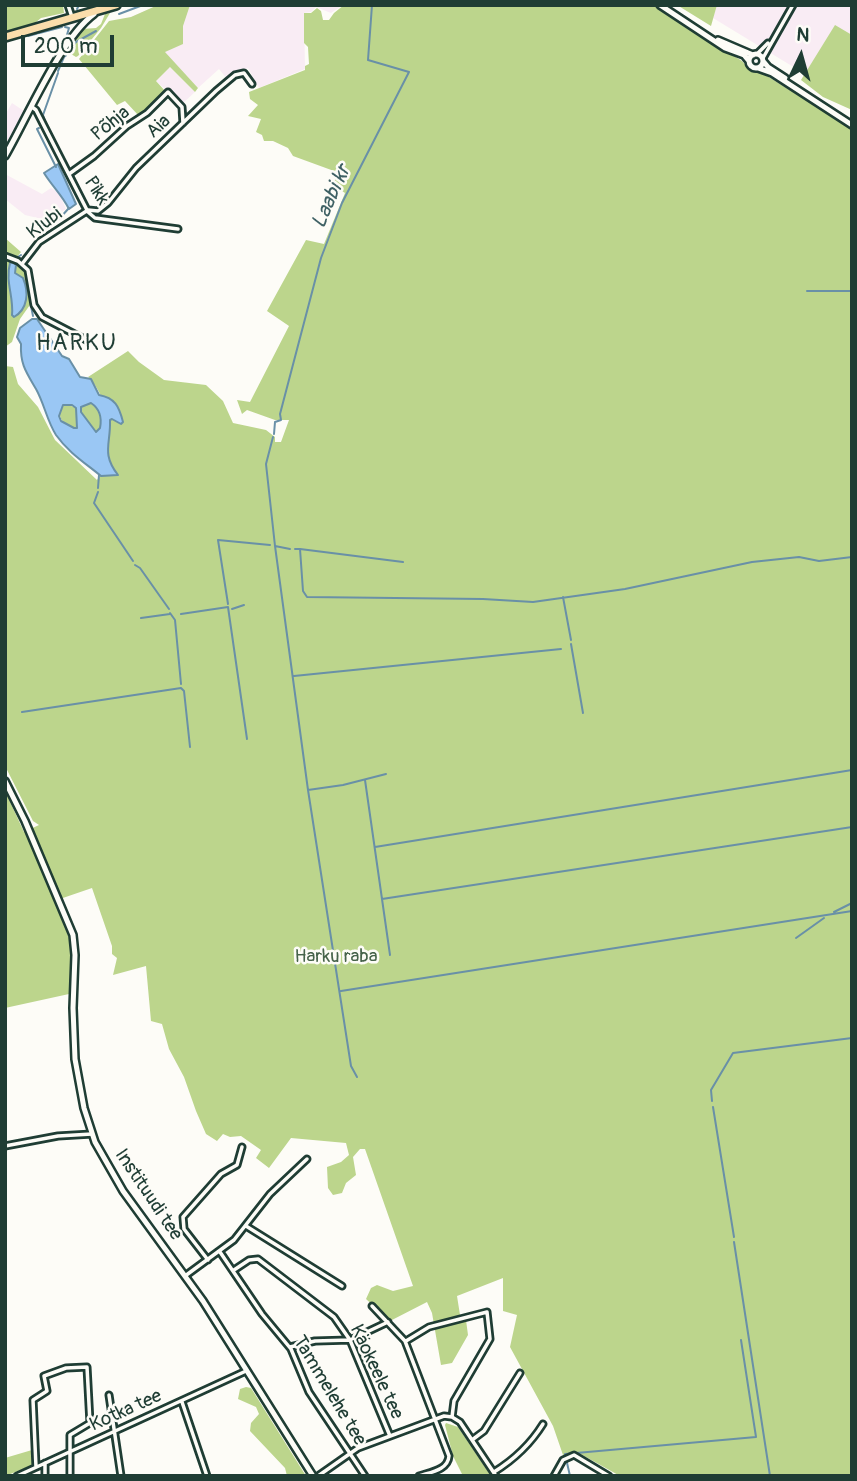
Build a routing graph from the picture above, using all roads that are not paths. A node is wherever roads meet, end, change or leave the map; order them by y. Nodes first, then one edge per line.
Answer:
1 (68, 5) edge
2 (116, 5) edge
3 (660, 5) edge
4 (793, 5) edge
5 (100, 10) junction
6 (72, 17) junction
7 (76, 33) junction
8 (5, 37) edge
9 (712, 37) junction
10 (759, 57) junction
11 (749, 61) junction
12 (758, 68) junction
13 (251, 84) dead end
14 (798, 90) junction
15 (32, 107) junction
16 (182, 124) junction
17 (852, 125) edge
18 (5, 156) edge
19 (69, 174) junction
20 (88, 210) junction
21 (178, 229) dead end
22 (5, 256) edge
23 (22, 264) junction
24 (90, 342) dead end
25 (5, 781) edge
26 (92, 1133) junction
27 (5, 1146) edge
28 (242, 1147) dead end
29 (307, 1159) dead end
30 (246, 1226) junction
31 (220, 1252) junction
32 (208, 1260) junction
33 (234, 1270) junction
34 (186, 1276) junction
35 (342, 1286) dead end
36 (372, 1306) dead end
37 (388, 1322) junction
38 (350, 1340) junction
39 (405, 1341) junction
40 (290, 1347) junction
41 (246, 1371) junction
42 (520, 1373) dead end
43 (109, 1395) dead end
44 (181, 1401) junction
45 (452, 1417) junction
46 (435, 1419) junction
47 (543, 1424) dead end
48 (115, 1431) junction
49 (390, 1436) junction
50 (472, 1440) junction
51 (70, 1451) junction
52 (349, 1453) junction
53 (45, 1462) junction
54 (36, 1467) junction
55 (495, 1474) edge
56 (16, 1476) edge
57 (45, 1476) edge
58 (70, 1476) edge
59 (121, 1476) edge
60 (207, 1476) edge
61 (313, 1476) edge
62 (318, 1476) edge
63 (365, 1476) edge
64 (419, 1476) edge
65 (554, 1476) edge
66 (609, 1476) edge

1 - 6 street
2 - 5 main road
3 - 9 street
4 - 10 street
5 - 6 main road
5 - 7 street
6 - 7 street
6 - 8 main road
7 - 15 street
9 - 10 street
9 - 11 street
10 - 11 street
10 - 12 street
10 - 14 street
11 - 12 street
12 - 14 street
13 - 16 street, Aia
14 - 17 street
15 - 18 street
15 - 19 street, Pikk
16 - 19 street, Põhja
16 - 20 street, Aia
19 - 20 street, Pikk
20 - 21 street, Pikk
20 - 23 street, Klubi
22 - 23 street
23 - 24 street
25 - 26 street, Instituudi tee
26 - 27 street
26 - 34 street, Instituudi tee
28 - 32 street
29 - 30 street
30 - 31 street
30 - 35 street
31 - 32 street
31 - 33 street, Tammelehe tee
32 - 34 street
33 - 38 street, Käokeele tee
33 - 40 street, Tammelehe tee
34 - 41 street, Instituudi tee
36 - 37 street
37 - 38 street
37 - 39 street
38 - 40 street
38 - 49 street, Käokeele tee
39 - 45 street
39 - 46 street
40 - 52 street, Tammelehe tee
41 - 44 street, Kotka tee
41 - 61 street, Instituudi tee
42 - 50 street
43 - 48 street
44 - 48 street, Kotka tee
44 - 60 street
45 - 46 street
45 - 50 street
46 - 49 street
46 - 64 street
47 - 55 street
48 - 51 street, Kotka tee
48 - 59 street
49 - 52 street
50 - 55 street
51 - 53 street, Kotka tee
51 - 54 street
51 - 58 street
52 - 62 street
52 - 63 street, Tammelehe tee
53 - 54 street, Kotka tee
53 - 57 street
54 - 56 street, Kotka tee
65 - 66 street

